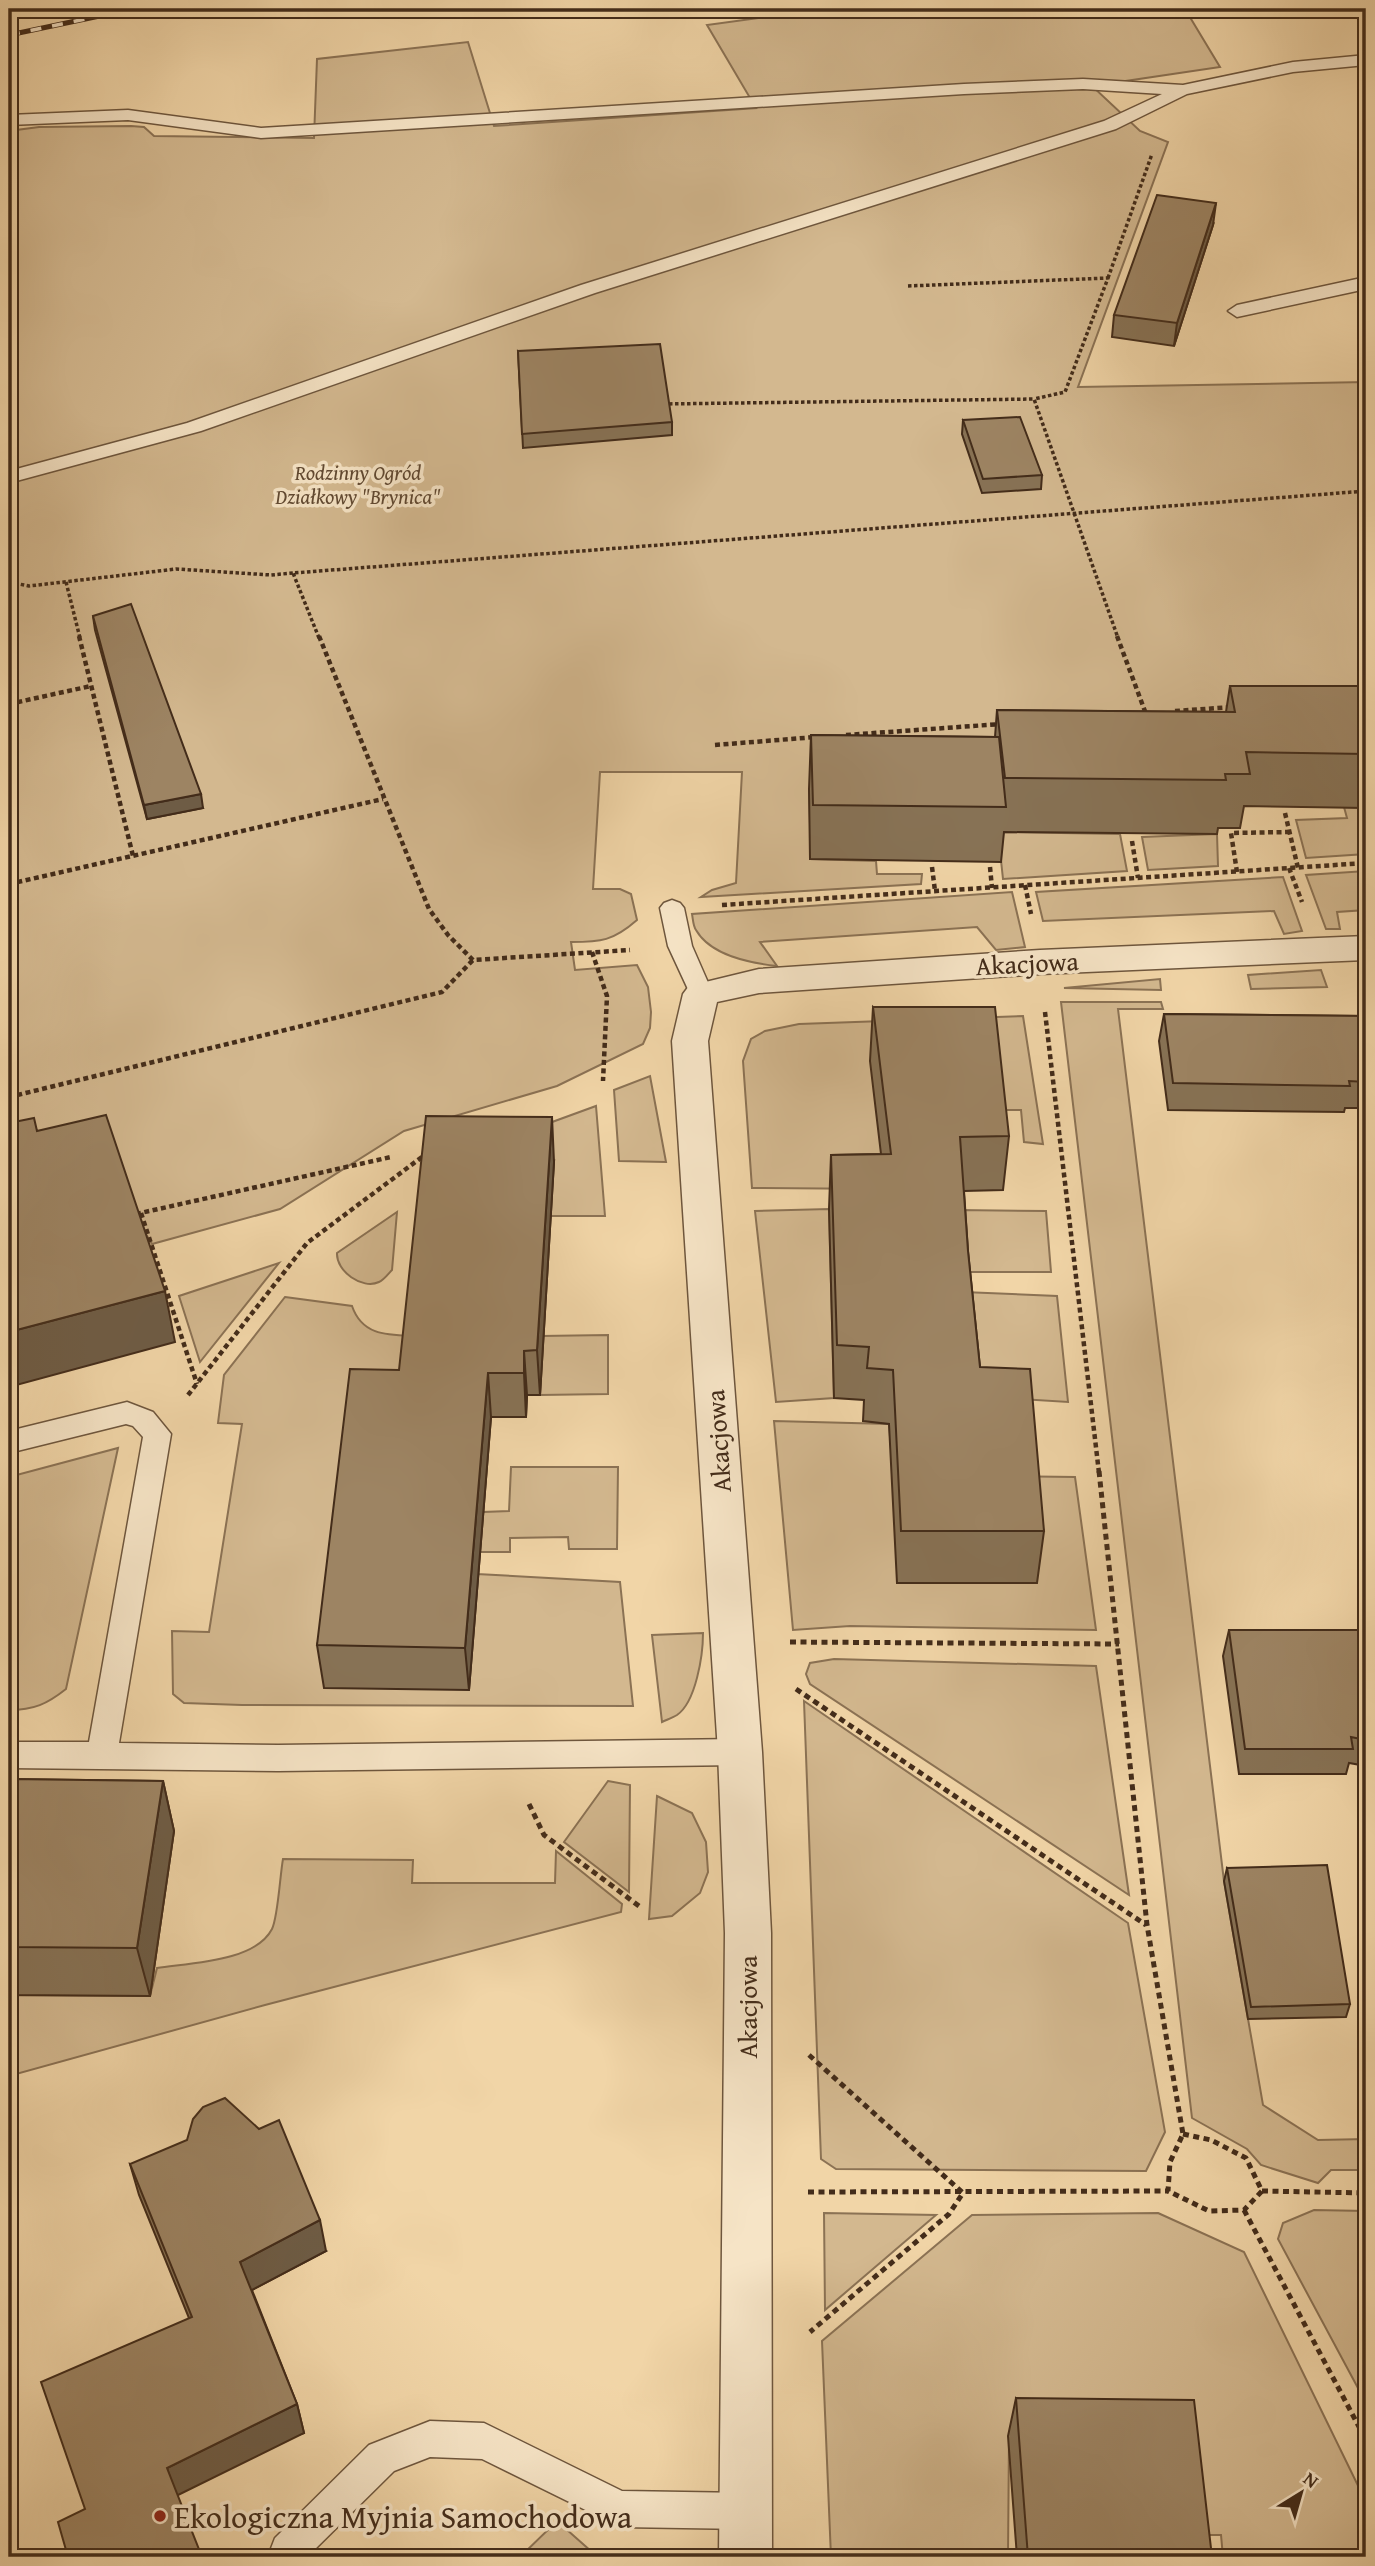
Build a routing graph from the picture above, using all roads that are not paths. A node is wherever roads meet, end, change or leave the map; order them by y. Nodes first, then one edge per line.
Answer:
1 (1366, 60) edge
2 (1183, 90) junction
3 (9, 120) edge
4 (1366, 283) edge
5 (1237, 311) dead end
6 (9, 477) edge
7 (672, 908) road end
8 (1366, 948) edge
9 (701, 994) junction
10 (9, 1442) edge
11 (740, 1752) junction
12 (9, 1755) edge
13 (102, 1755) junction
14 (746, 2511) junction
15 (288, 2551) dead end
16 (745, 2557) edge

1 - 2 lane
2 - 3 lane
2 - 6 lane
4 - 5 lane
7 - 9 lane
8 - 9 street, Akacjowa
9 - 11 street, Akacjowa
10 - 13 lane
11 - 13 lane
11 - 14 street, Akacjowa
12 - 13 lane
14 - 15 lane
14 - 16 street, Akacjowa

